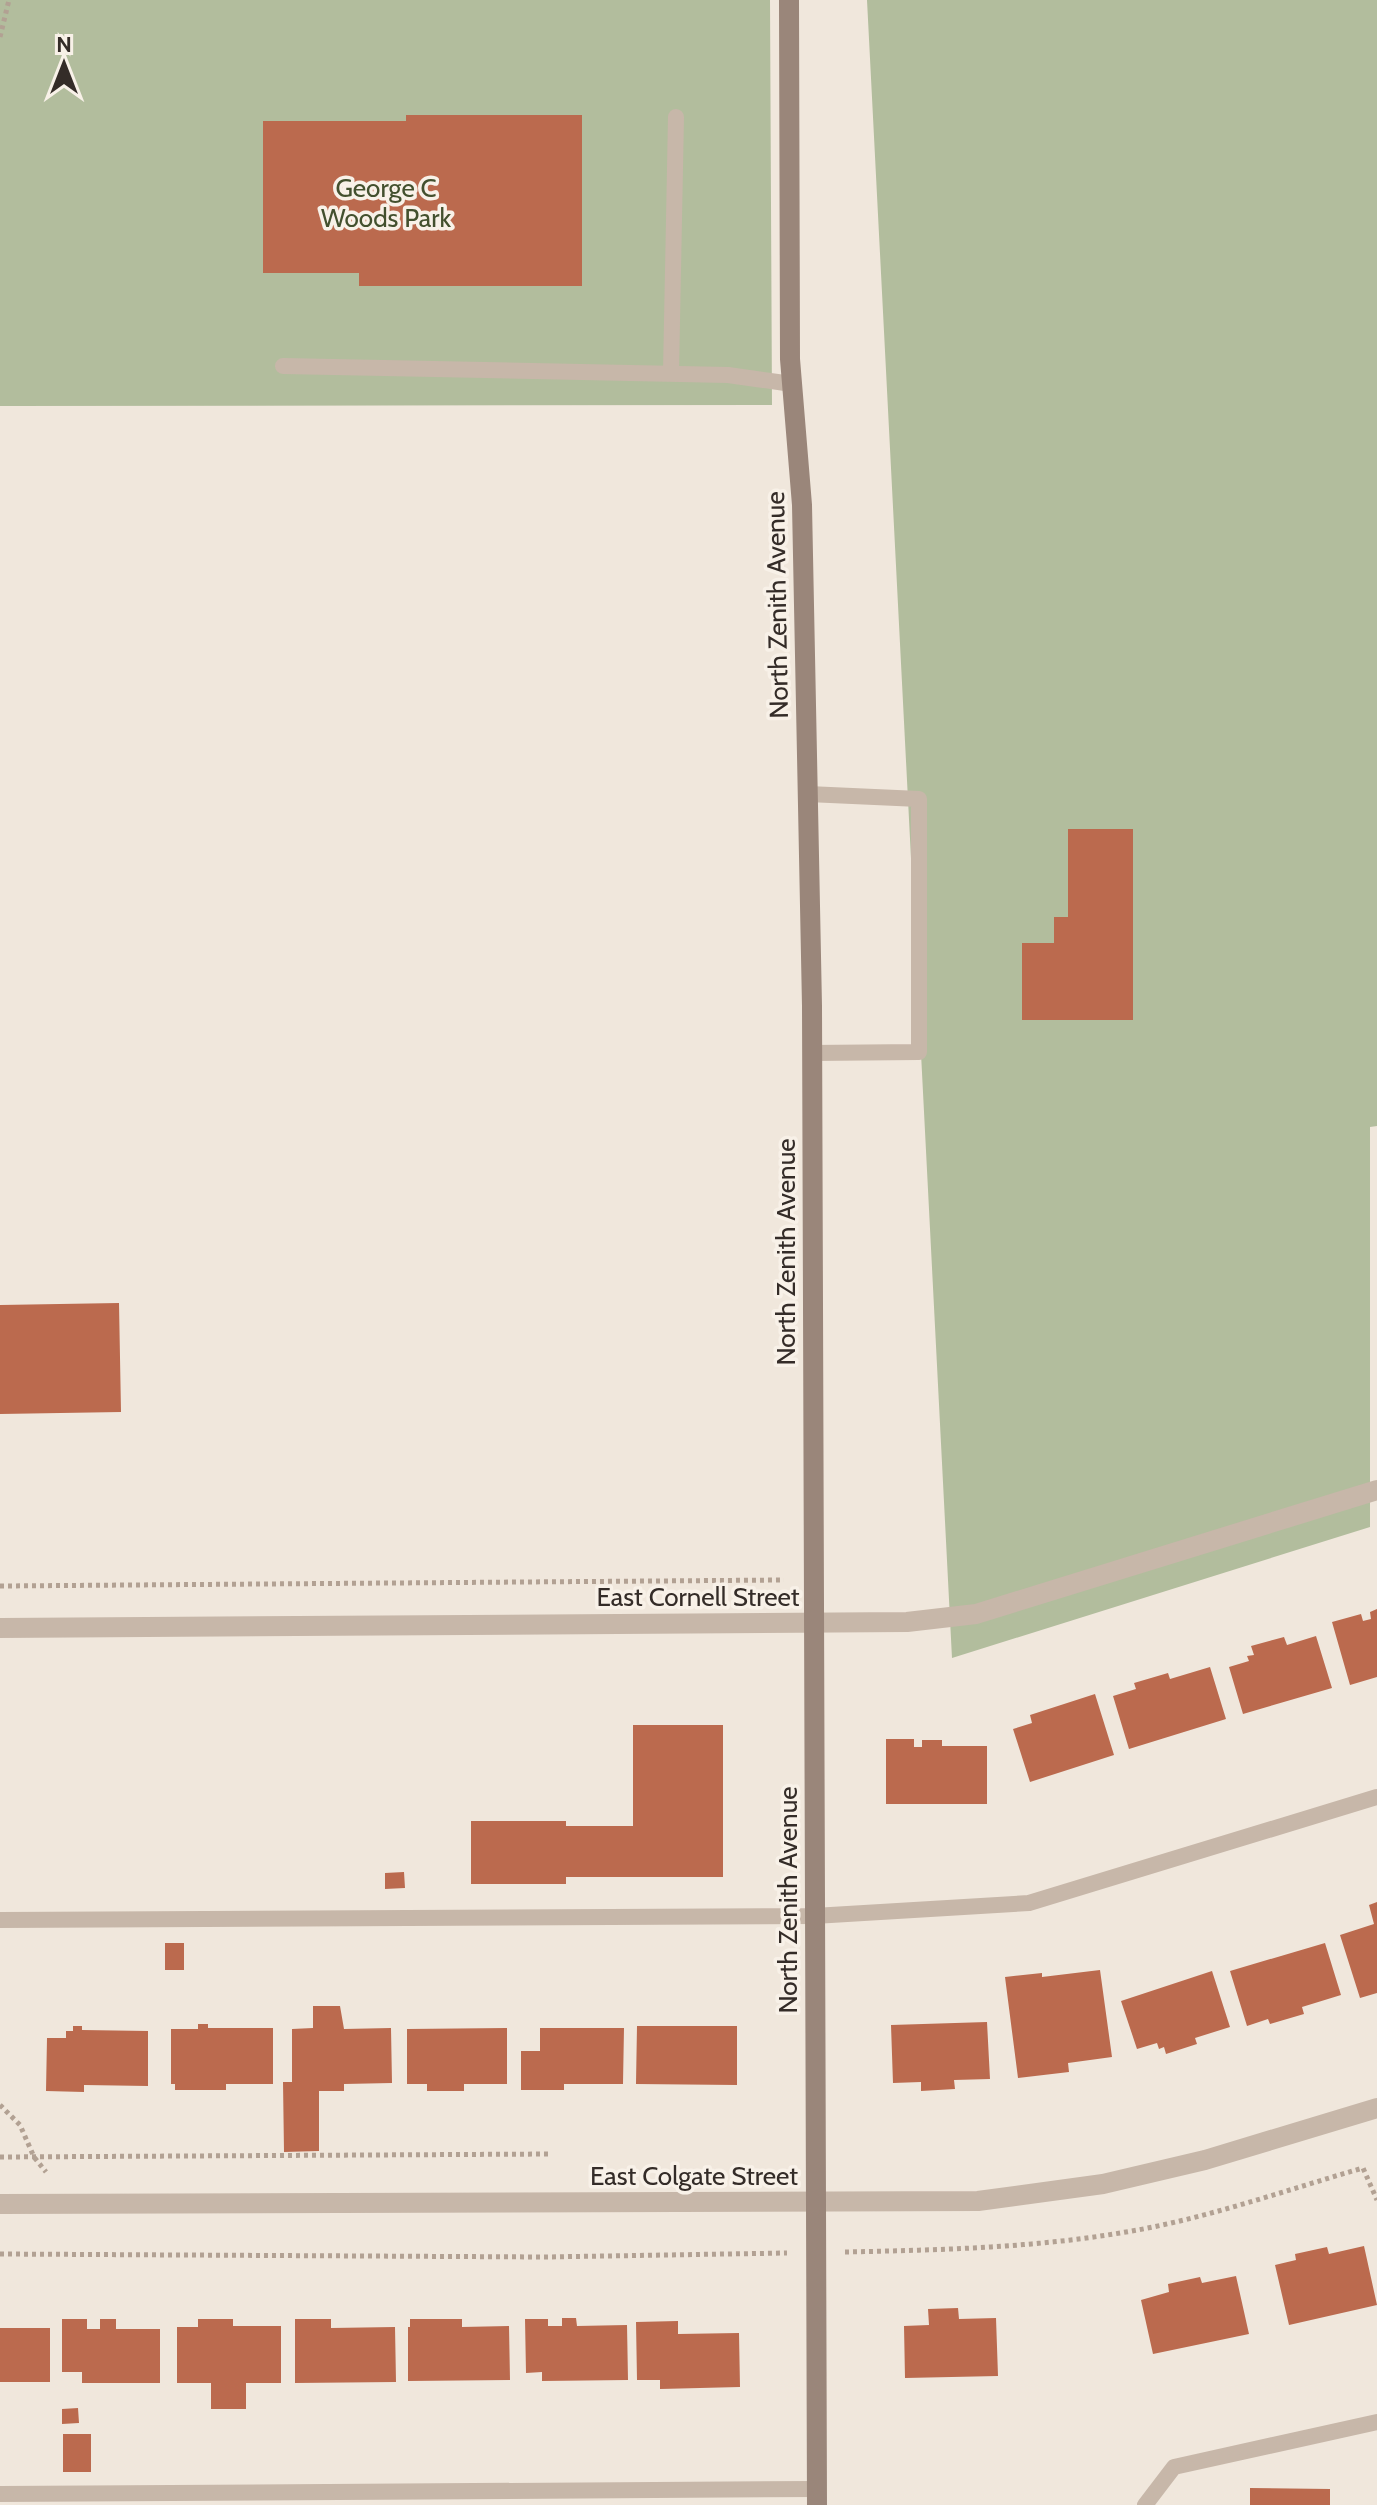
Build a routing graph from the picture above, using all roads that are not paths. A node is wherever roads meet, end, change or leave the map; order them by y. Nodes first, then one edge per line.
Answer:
1 (789, 0) edge
2 (676, 117) dead end
3 (283, 366) dead end
4 (671, 373) junction
5 (792, 384) junction
6 (808, 794) junction
7 (811, 1053) junction
8 (1377, 1490) edge
9 (813, 1623) junction
10 (0, 1628) edge
11 (1377, 1797) edge
12 (814, 1916) junction
13 (0, 1920) edge
14 (1377, 2108) edge
15 (815, 2202) junction
16 (0, 2204) edge
17 (1377, 2422) edge
18 (0, 2494) edge
19 (816, 2497) edge
20 (1145, 2505) edge

1 - 5 street, North Zenith Avenue
2 - 4 lane
3 - 4 lane
4 - 5 lane
5 - 6 street, North Zenith Avenue
6 - 7 street, North Zenith Avenue
6 - 7 lane
7 - 9 street, North Zenith Avenue
8 - 9 street, East Cornell Street
9 - 10 street, East Cornell Street
9 - 12 street, North Zenith Avenue
11 - 12 lane
12 - 13 lane
12 - 15 street, North Zenith Avenue
14 - 15 street, East Colgate Street
15 - 16 street, East Colgate Street
15 - 19 street, North Zenith Avenue
17 - 20 lane
18 - 19 lane

